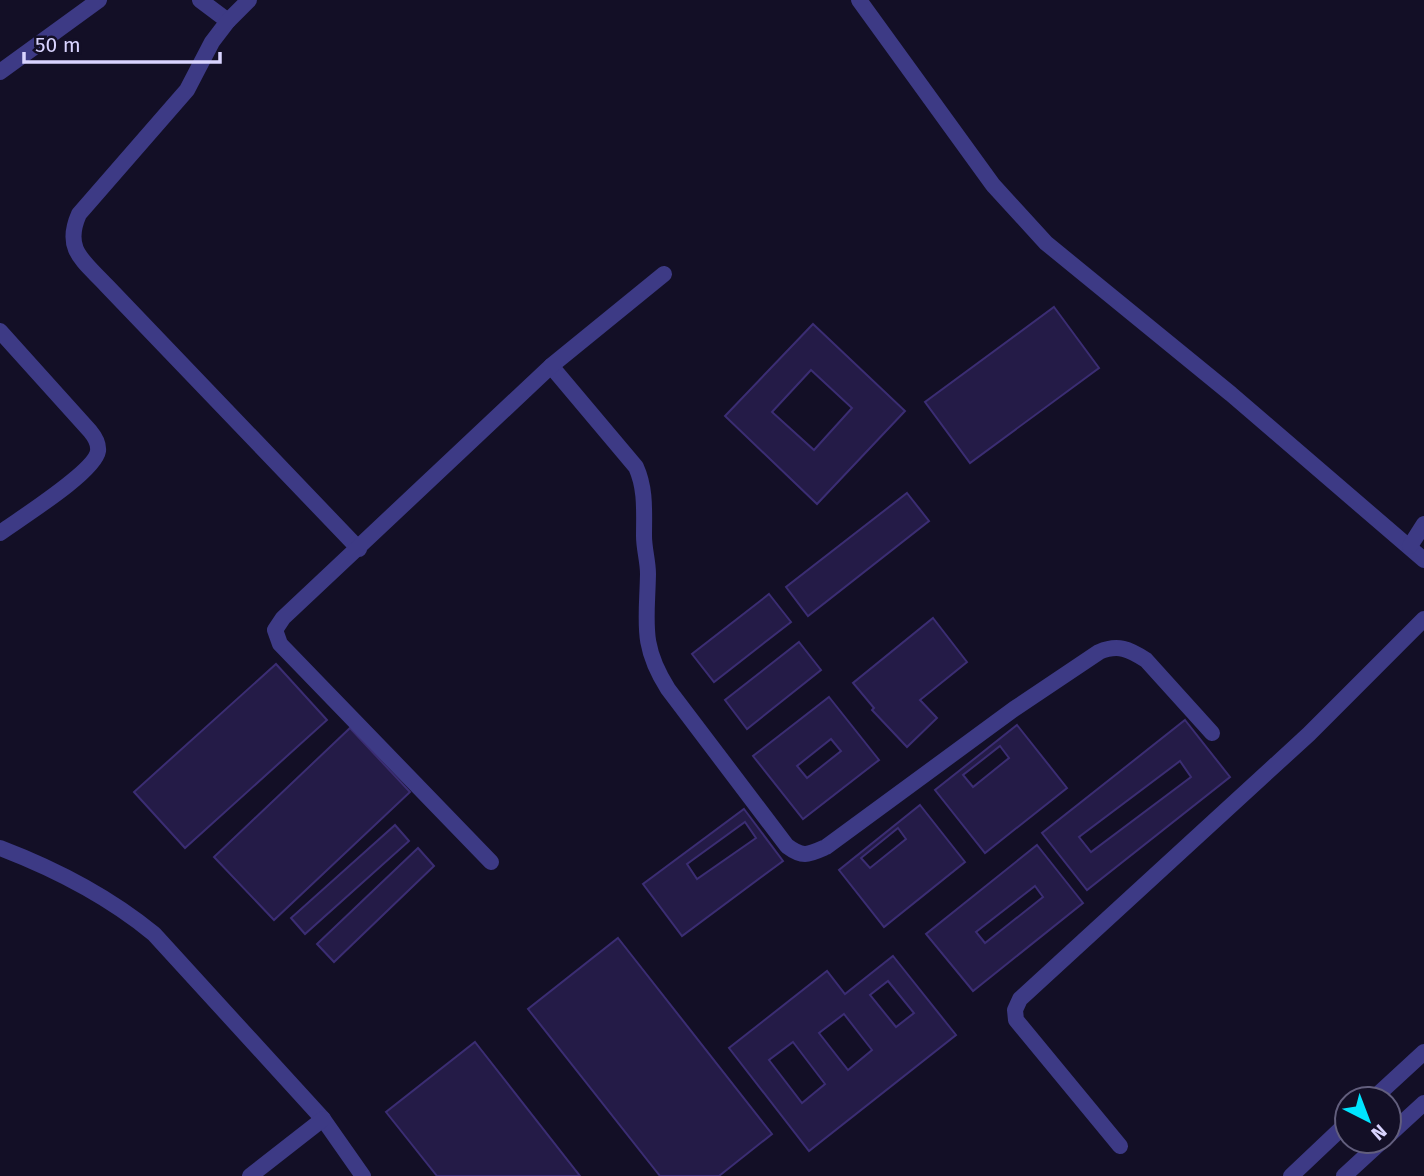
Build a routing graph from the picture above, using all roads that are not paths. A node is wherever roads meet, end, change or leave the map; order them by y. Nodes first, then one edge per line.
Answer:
1 (99, 0) edge
2 (200, 0) edge
3 (249, 0) edge
4 (859, 0) edge
5 (228, 21) junction
6 (0, 72) edge
7 (664, 274) dead end
8 (0, 331) edge
9 (551, 366) junction
10 (1424, 524) edge
11 (0, 533) edge
12 (1410, 546) junction
13 (359, 549) junction
14 (1424, 560) edge
15 (1424, 619) edge
16 (1212, 733) dead end
17 (0, 848) edge
18 (491, 862) dead end
19 (1424, 1052) edge
20 (1388, 1085) edge
21 (1424, 1102) edge
22 (323, 1119) junction
23 (1403, 1122) edge
24 (1333, 1136) edge
25 (1120, 1146) dead end
26 (1367, 1155) edge
27 (250, 1176) edge
28 (363, 1176) edge
29 (1291, 1176) edge
30 (1344, 1176) edge

1 - 6 lane
2 - 5 lane
3 - 5 lane
4 - 12 lane
5 - 13 lane
7 - 9 lane
8 - 11 lane
9 - 13 lane
9 - 16 lane
10 - 12 lane
12 - 14 lane
13 - 18 lane
15 - 25 lane
17 - 22 lane
19 - 20 lane
21 - 23 lane
22 - 27 lane
22 - 28 lane
24 - 29 lane
26 - 30 lane

